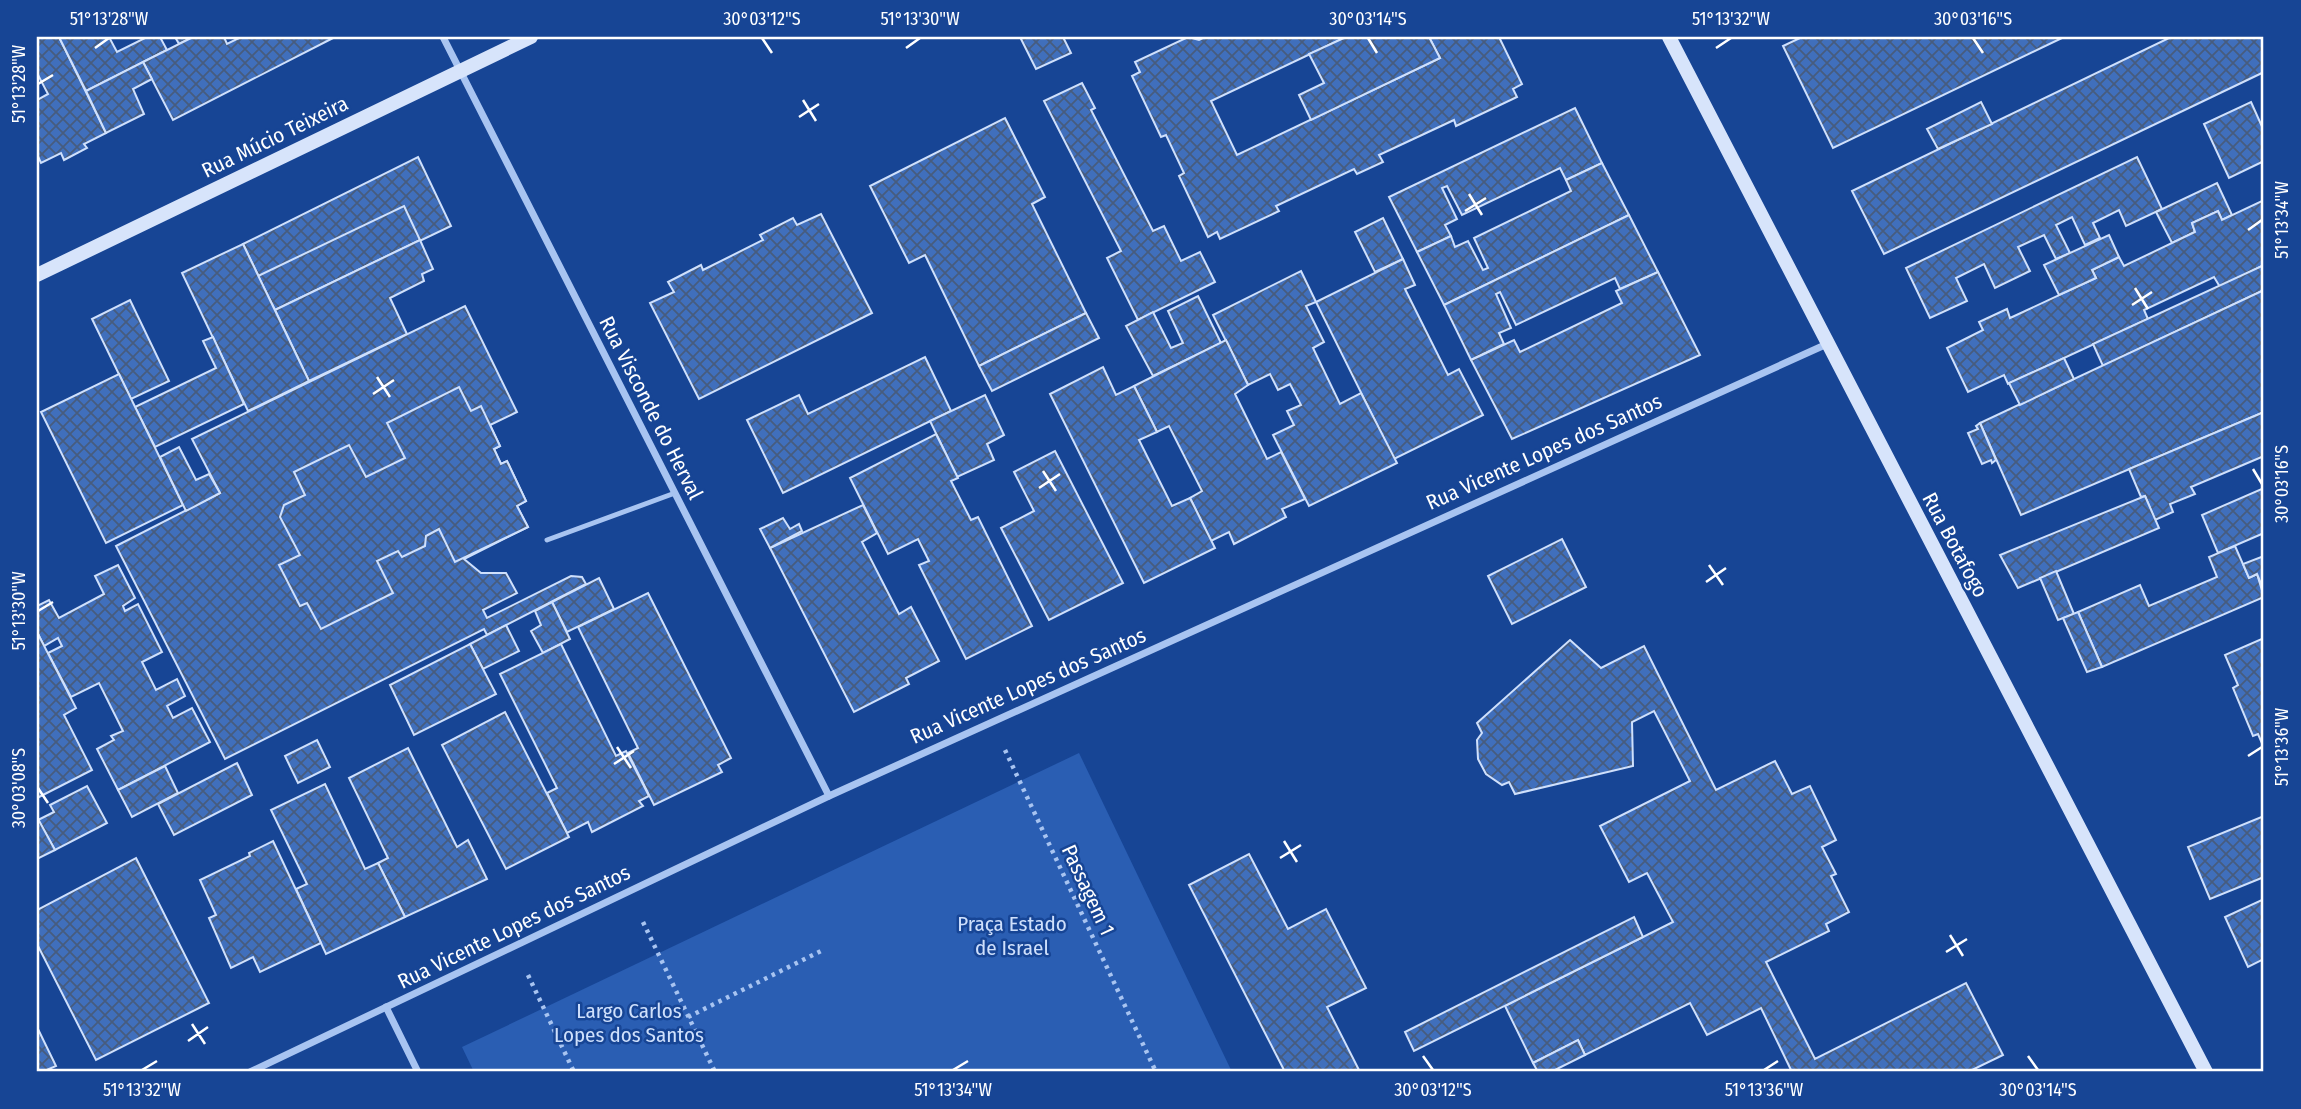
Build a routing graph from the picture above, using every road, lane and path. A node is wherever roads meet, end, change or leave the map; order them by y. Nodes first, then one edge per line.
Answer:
1 (443, 37) edge
2 (531, 37) edge
3 (1669, 37) edge
4 (460, 71) junction
5 (37, 275) edge
6 (1826, 344) junction
7 (675, 494) junction
8 (547, 540) dead end
9 (992, 721) junction
10 (829, 796) junction
11 (628, 891) junction
12 (514, 946) junction
13 (825, 950) dead end
14 (386, 1007) junction
15 (688, 1017) junction
16 (250, 1072) edge
17 (418, 1072) edge
18 (574, 1072) edge
19 (715, 1072) edge
20 (1156, 1072) edge
21 (2206, 1072) edge

1 - 4 street, Rua Visconde do Herval
2 - 4 street, Rua Múcio Teixeira
3 - 6 street, Rua Botafogo
4 - 5 street, Rua Múcio Teixeira
4 - 7 street, Rua Visconde do Herval
6 - 9 street, Rua Vicente Lopes dos Santos
6 - 21 street, Rua Botafogo
7 - 8 lane
7 - 10 street, Rua Visconde do Herval
9 - 10 street, Rua Vicente Lopes dos Santos
9 - 20 path, Passagem 1
10 - 11 street, Rua Vicente Lopes dos Santos
11 - 12 street, Rua Vicente Lopes dos Santos
11 - 15 path
12 - 14 street, Rua Vicente Lopes dos Santos
12 - 18 path
13 - 15 path
14 - 16 street, Rua Vicente Lopes dos Santos
14 - 17 street
15 - 19 path

